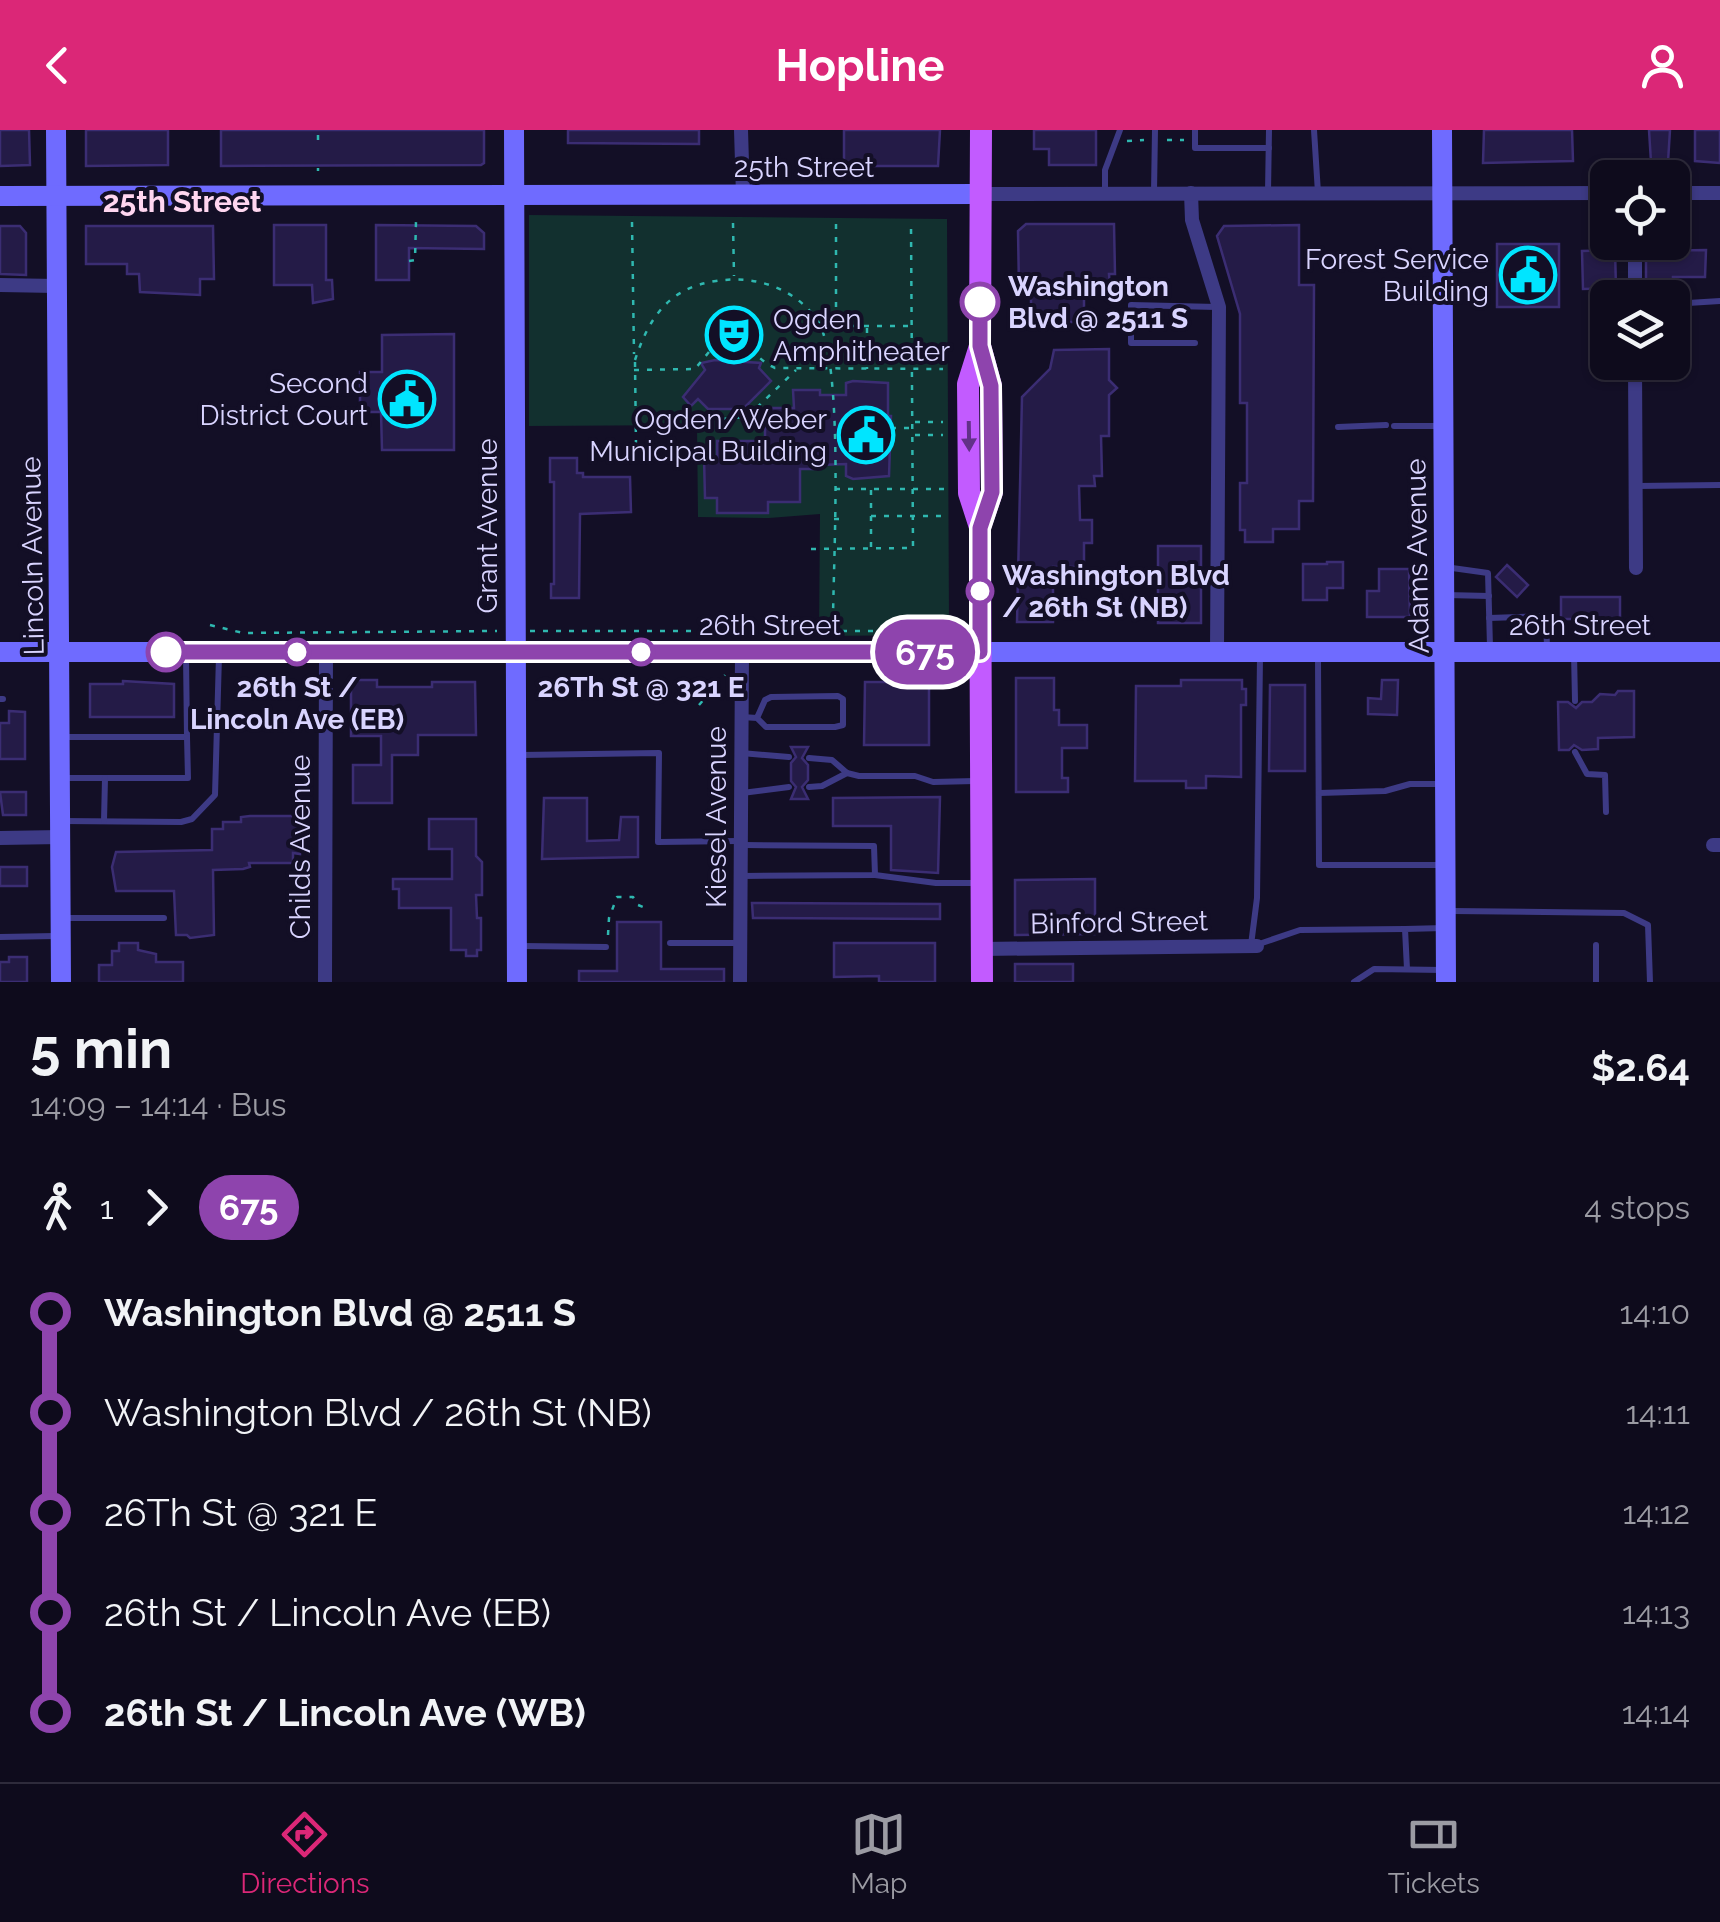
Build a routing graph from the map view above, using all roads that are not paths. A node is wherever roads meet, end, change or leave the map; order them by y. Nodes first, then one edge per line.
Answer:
1 (56, 130) edge
2 (514, 130) edge
3 (742, 130) edge
4 (981, 130) edge
5 (1120, 130) edge
6 (1155, 130) edge
7 (1195, 130) edge
8 (1269, 130) edge
9 (1314, 130) edge
10 (1442, 130) edge
11 (1269, 148) junction
12 (1105, 193) junction
13 (1154, 193) junction
14 (1191, 193) junction
15 (1268, 193) junction
16 (1318, 193) junction
17 (1441, 193) junction
18 (1590, 193) edge
19 (1690, 193) edge
20 (1720, 193) edge
21 (980, 194) junction
22 (514, 195) junction
23 (743, 195) junction
24 (0, 196) edge
25 (55, 196) junction
26 (0, 286) edge
27 (56, 286) junction
28 (1720, 301) edge
29 (1690, 303) edge
30 (1218, 306) junction
31 (1196, 343) dead end
32 (1636, 380) edge
33 (1444, 426) junction
34 (1338, 427) dead end
35 (1720, 484) edge
36 (1636, 486) junction
37 (1445, 567) junction
38 (1636, 568) dead end
39 (1445, 595) junction
40 (1489, 596) junction
41 (1489, 618) junction
42 (514, 642) junction
43 (0, 652) edge
44 (61, 652) junction
45 (186, 652) junction
46 (219, 652) junction
47 (326, 652) junction
48 (742, 652) junction
49 (980, 652) junction
50 (1217, 652) junction
51 (1260, 652) junction
52 (1318, 652) junction
53 (1446, 652) junction
54 (1547, 652) junction
55 (1574, 652) junction
56 (1720, 652) edge
57 (1490, 654) junction
58 (1575, 701) dead end
59 (741, 718) junction
60 (758, 718) junction
61 (61, 737) junction
62 (187, 738) junction
63 (1575, 752) dead end
64 (741, 753) junction
65 (515, 755) junction
66 (789, 757) dead end
67 (809, 758) dead end
68 (847, 773) junction
69 (61, 778) junction
70 (105, 778) junction
71 (981, 781) junction
72 (1446, 784) junction
73 (789, 786) dead end
74 (809, 787) dead end
75 (1318, 792) junction
76 (741, 793) junction
77 (1606, 812) dead end
78 (104, 822) junction
79 (61, 829) junction
80 (0, 838) edge
81 (741, 843) junction
82 (1446, 865) junction
83 (875, 874) junction
84 (740, 876) junction
85 (982, 883) junction
86 (164, 918) dead end
87 (1446, 920) junction
88 (61, 927) junction
89 (1406, 929) junction
90 (0, 936) edge
91 (670, 943) dead end
92 (740, 943) junction
93 (516, 946) junction
94 (1254, 946) junction
95 (1596, 946) dead end
96 (606, 947) road end
97 (982, 948) junction
98 (1407, 969) junction
99 (1446, 976) edge
100 (61, 982) edge
101 (325, 982) edge
102 (517, 982) edge
103 (740, 982) edge
104 (982, 982) edge
105 (1354, 982) edge
106 (1596, 982) edge
107 (1650, 982) edge

1 - 25 street, Lincoln Avenue
2 - 22 street, Grant Avenue
3 - 23 street
4 - 21 main road
5 - 12 lane
6 - 13 lane
7 - 11 lane
8 - 11 lane
9 - 16 lane
10 - 17 street, Adams Avenue
11 - 15 lane
12 - 13 street, 25th Street
12 - 21 street, 25th Street
13 - 14 street, 25th Street
14 - 15 street, 25th Street
14 - 30 street
15 - 16 street, 25th Street
16 - 17 street, 25th Street
17 - 18 street, 25th Street
17 - 33 street, Adams Avenue
19 - 20 street
21 - 23 street, 25th Street
21 - 49 main road
22 - 23 street, 25th Street
22 - 25 street, 25th Street
22 - 42 street, Grant Avenue
24 - 25 street, 25th Street
25 - 27 street, Lincoln Avenue
26 - 27 street
27 - 44 street, Lincoln Avenue
28 - 29 lane
30 - 31 lane
30 - 50 street
32 - 36 street
33 - 34 lane
33 - 37 street, Adams Avenue
35 - 36 lane
36 - 38 street
37 - 39 street, Adams Avenue
37 - 40 lane
39 - 40 lane
39 - 53 street, Adams Avenue
40 - 41 lane
41 - 54 lane
41 - 57 lane
42 - 47 street, 26th Street
42 - 48 street, 26th Street
42 - 65 street, Grant Avenue
43 - 44 street, 26th Street
44 - 45 street, 26th Street
44 - 61 street, Lincoln Avenue
45 - 46 street, 26th Street
45 - 62 lane
46 - 47 street, 26th Street
46 - 78 lane
47 - 101 street, Childs Avenue
48 - 49 street, 26th Street
48 - 59 street, Kiesel Avenue
49 - 50 street, 26th Street
49 - 71 main road
50 - 51 street, 26th Street
51 - 52 street, 26th Street
51 - 94 lane
52 - 53 street, 26th Street
52 - 75 lane
53 - 57 street, 26th Street
53 - 72 street, Adams Avenue
54 - 55 street, 26th Street
54 - 57 street, 26th Street
55 - 56 street, 26th Street
55 - 58 lane
59 - 60 lane
59 - 64 street, Kiesel Avenue
60 - 60 lane
61 - 62 lane
61 - 69 street, Lincoln Avenue
62 - 70 lane
63 - 77 lane
64 - 66 lane
64 - 76 street, Kiesel Avenue
65 - 81 lane
65 - 93 street, Grant Avenue
67 - 68 lane
68 - 71 lane
68 - 74 lane
69 - 70 lane
69 - 79 street, Lincoln Avenue
70 - 78 lane
71 - 85 main road
72 - 75 lane
72 - 82 street, Adams Avenue
73 - 76 lane
75 - 82 lane
76 - 81 street, Kiesel Avenue
78 - 79 lane
79 - 80 street
79 - 88 street, Lincoln Avenue
81 - 83 lane
81 - 84 street, Kiesel Avenue
82 - 87 street, Adams Avenue
83 - 84 lane
83 - 85 lane
84 - 92 street, Kiesel Avenue
85 - 97 main road
86 - 88 lane
87 - 89 lane
87 - 99 street, Adams Avenue
87 - 107 lane
88 - 90 lane
88 - 100 street, Lincoln Avenue
89 - 94 lane
89 - 98 lane
91 - 92 lane
92 - 103 street, Kiesel Avenue
93 - 96 lane
93 - 102 street, Grant Avenue
94 - 97 street, Binford Street
95 - 106 lane
97 - 104 main road
98 - 99 lane
98 - 105 lane

